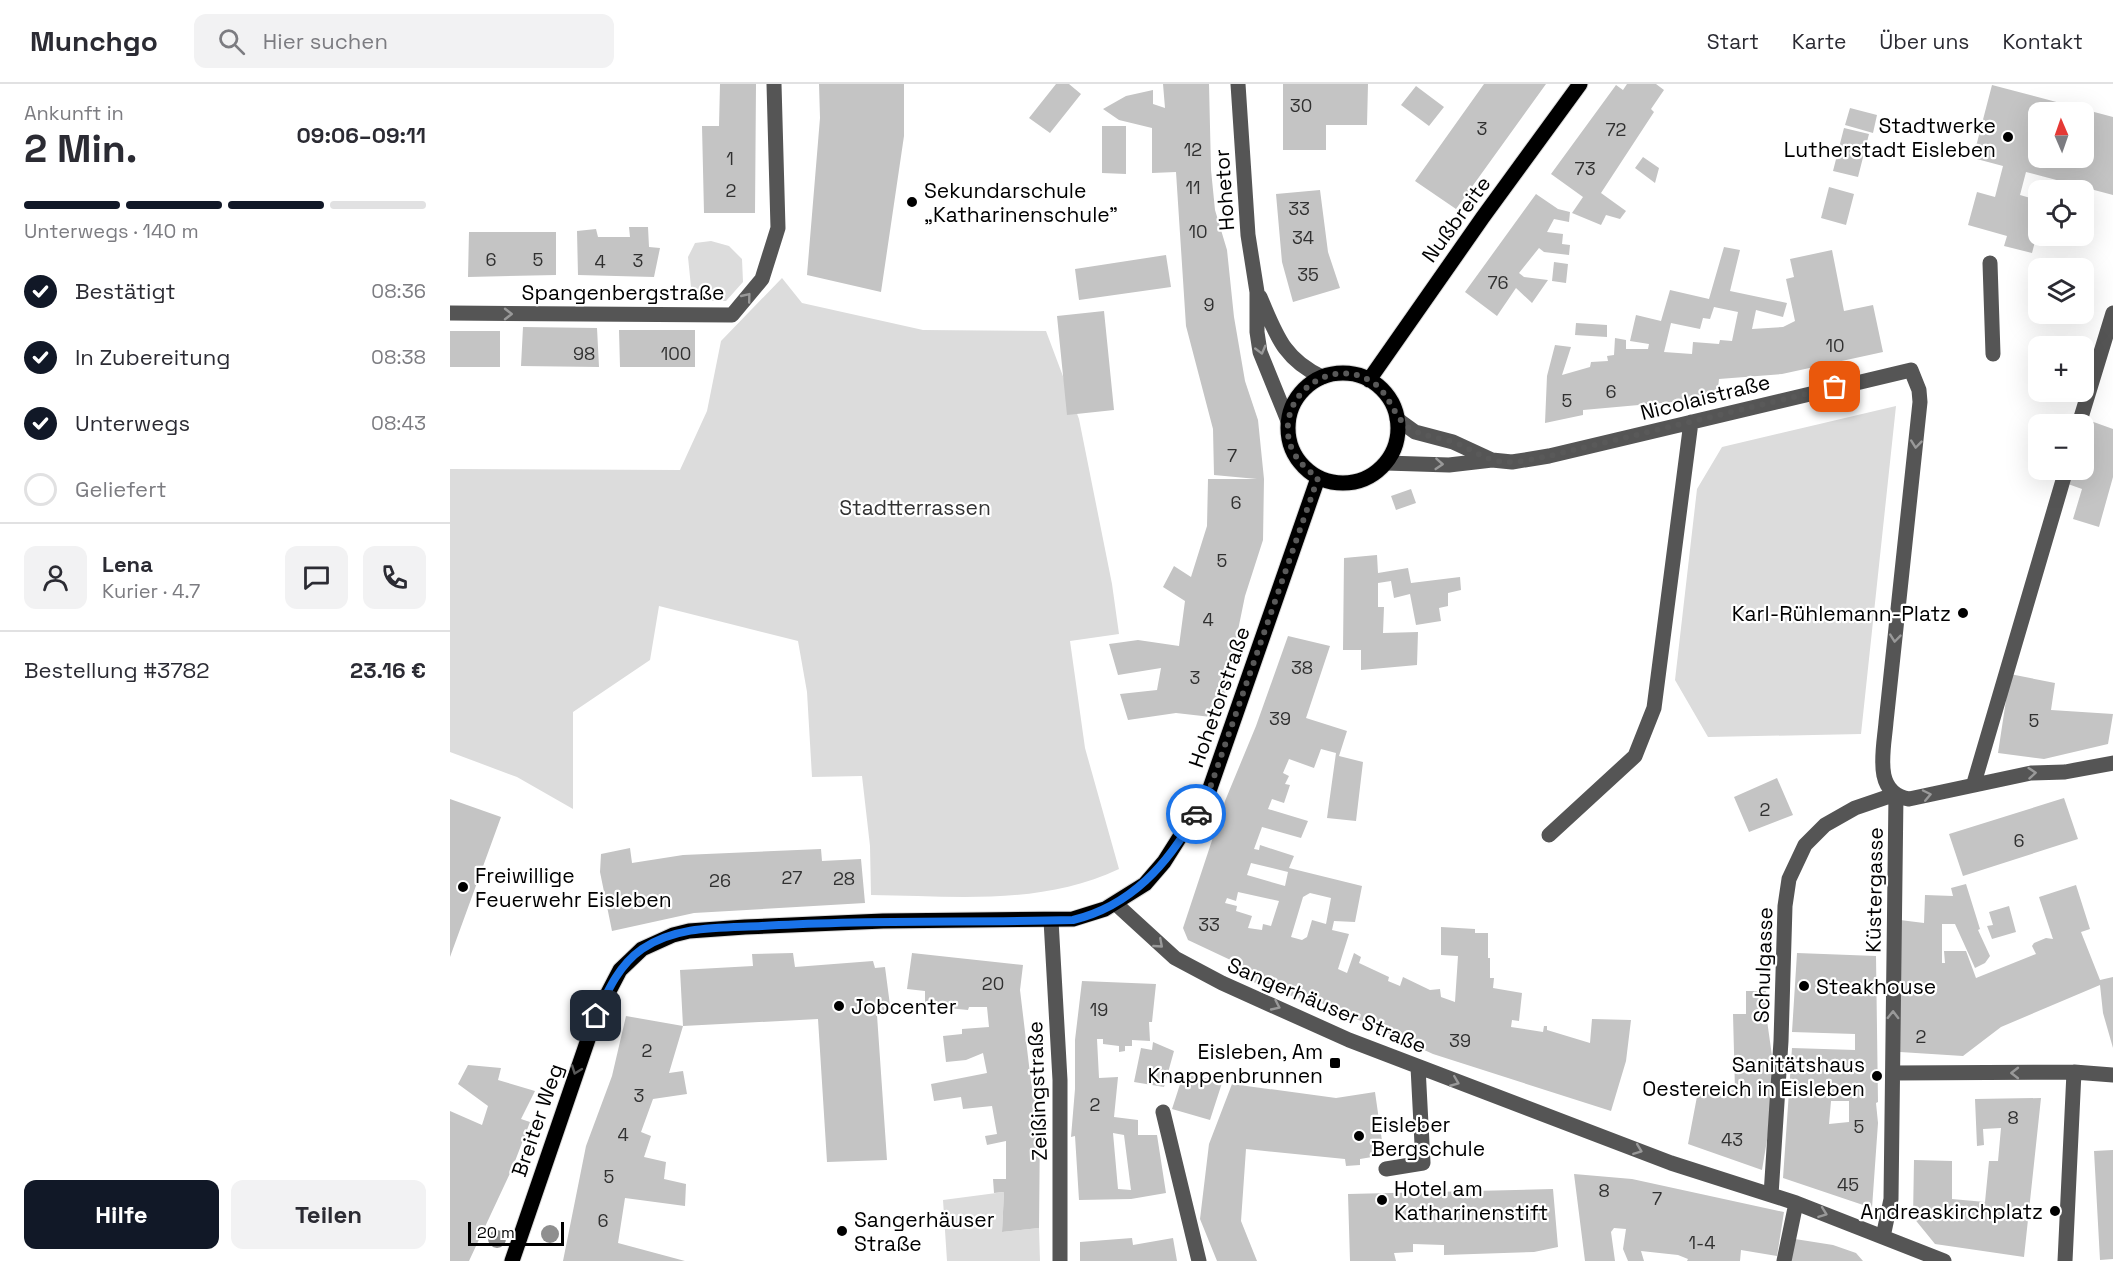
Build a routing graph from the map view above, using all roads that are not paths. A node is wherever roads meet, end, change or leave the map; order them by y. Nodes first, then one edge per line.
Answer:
1 (774, 84) edge
2 (1238, 84) edge
3 (1580, 84) edge
4 (1990, 263) dead end
5 (1257, 292) junction
6 (450, 313) edge
7 (2113, 313) edge
8 (1993, 354) dead end
9 (1322, 377) junction
10 (1369, 380) junction
11 (2082, 414) edge
12 (1398, 419) junction
13 (1288, 422) junction
14 (1691, 422) junction
15 (1492, 460) junction
16 (1386, 463) junction
17 (1318, 478) junction
18 (2063, 480) edge
19 (2113, 763) edge
20 (1974, 783) junction
21 (1896, 794) junction
22 (1549, 835) dead end
23 (1116, 904) junction
24 (1050, 920) junction
25 (1418, 1067) junction
26 (2074, 1072) junction
27 (1893, 1073) junction
28 (2113, 1075) edge
29 (1163, 1112) dead end
30 (1386, 1169) dead end
31 (1771, 1195) junction
32 (1796, 1203) junction
33 (1883, 1237) junction
34 (512, 1261) edge
35 (1060, 1261) edge
36 (1199, 1261) edge
37 (1784, 1261) edge
38 (1944, 1261) edge
39 (2066, 1261) edge

6 -> 1 street, Spangenbergstraße
2 - 5 street, Hohetor
3 - 10 main road, Nußbreite
4 - 8 street
5 - 9 street, Hohetor
5 -> 13 street, Hohetor
7 - 11 street
9 - 10 main road
9 - 13 main road
10 - 12 main road
12 - 15 street, Nicolaistraße
12 - 16 main road
13 - 17 main road
14 - 15 street, Nicolaistraße
14 -> 21 street, Nicolaistraße
14 - 22 street
16 -> 15 street, Nicolaistraße
16 - 17 main road
17 - 23 main road, Hohetorstraße
18 - 20 street
20 -> 19 street
21 -> 20 street
27 -> 21 street, Küstergasse
21 - 31 street, Schulgasse
23 - 24 main road
23 -> 25 street, Sangerhäuser Straße
24 -> 34 main road, Breiter Weg
24 - 35 street, Zeißingstraße
25 - 30 street
25 -> 31 street, Sangerhäuser Straße
26 -> 27 street
26 - 28 street
26 - 39 street
27 - 33 street, Küstergasse
29 - 36 street
31 - 32 street, Sangerhäuser Straße
32 -> 33 street, Sangerhäuser Straße
32 - 37 street
33 - 38 street, Sangerhäuser Straße

